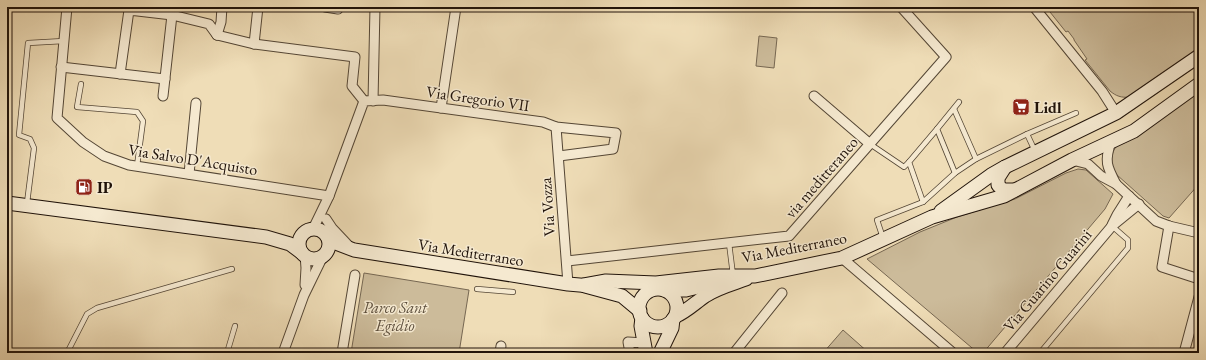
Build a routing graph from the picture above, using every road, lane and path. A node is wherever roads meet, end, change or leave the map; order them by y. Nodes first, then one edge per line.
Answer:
1 (67, 7) edge
2 (222, 7) edge
3 (258, 7) edge
4 (325, 7) edge
5 (338, 7) edge
6 (375, 7) edge
7 (456, 7) edge
8 (901, 7) edge
9 (1034, 7) edge
10 (172, 15) junction
11 (217, 36) junction
12 (64, 41) junction
13 (254, 44) junction
14 (1199, 57) edge
15 (61, 67) junction
16 (120, 74) junction
17 (165, 79) junction
18 (81, 84) dead end
19 (1199, 84) edge
20 (163, 96) dead end
21 (814, 96) dead end
22 (368, 101) junction
23 (959, 102) dead end
24 (196, 103) dead end
25 (441, 108) junction
26 (954, 109) junction
27 (1076, 113) dead end
28 (1116, 113) junction
29 (556, 127) junction
30 (937, 129) junction
31 (1027, 134) junction
32 (1111, 142) junction
33 (870, 144) junction
34 (1036, 152) junction
35 (559, 156) junction
36 (976, 159) junction
37 (1072, 160) junction
38 (909, 162) junction
39 (137, 166) junction
40 (1005, 167) junction
41 (955, 173) junction
42 (189, 174) junction
43 (1116, 184) junction
44 (1015, 190) junction
45 (329, 196) junction
46 (1129, 196) junction
47 (923, 202) junction
48 (7, 203) edge
49 (1139, 204) junction
50 (26, 206) junction
51 (932, 217) junction
52 (326, 219) junction
53 (1112, 226) junction
54 (1169, 226) junction
55 (308, 232) junction
56 (1199, 233) edge
57 (327, 236) junction
58 (266, 237) junction
59 (884, 240) junction
60 (729, 242) junction
61 (354, 250) junction
62 (304, 254) junction
63 (324, 255) junction
64 (842, 258) junction
65 (567, 261) junction
66 (232, 269) dead end
67 (355, 275) dead end
68 (733, 276) junction
69 (755, 276) junction
70 (1199, 279) edge
71 (568, 284) junction
72 (584, 286) junction
73 (477, 289) dead end
74 (664, 290) junction
75 (649, 291) junction
76 (513, 292) dead end
77 (782, 293) dead end
78 (304, 294) junction
79 (1199, 297) edge
80 (641, 315) junction
81 (674, 318) junction
82 (235, 326) dead end
83 (645, 348) edge
84 (67, 353) edge
85 (227, 353) edge
86 (283, 353) edge
87 (342, 353) edge
88 (630, 353) edge
89 (660, 353) edge
90 (734, 353) edge
91 (953, 353) edge
92 (1005, 353) edge
93 (1040, 353) edge
94 (1184, 353) edge

1 - 12 street, Via Salvo D'Acquisto
2 - 11 street
3 - 13 street
4 - 5 street
6 - 22 street
7 - 25 street
8 - 33 street, via meditteraneo
9 - 28 street
10 - 11 street
10 - 16 street
10 - 17 street
11 - 13 street
12 - 15 street, Via Salvo D'Acquisto
12 - 50 lane
13 - 22 street
14 - 28 main road
15 - 16 street
15 - 39 street, Via Salvo D'Acquisto
16 - 17 street
17 - 20 street
18 - 39 lane
19 - 32 main road
21 - 33 street
22 - 25 street, Via Gregorio VII
22 - 45 street
23 - 26 lane
24 - 42 street
25 - 29 street, Via Gregorio VII
26 - 30 lane
26 - 36 lane
27 - 31 lane
28 - 34 main road
29 - 35 street, Via Vozza
29 - 35 street, Via Gregorio VII
30 - 38 lane
30 - 41 lane
31 - 34 lane
31 - 36 lane
32 - 37 main road
32 - 43 street
33 - 38 lane
33 - 60 street, via meditteraneo
34 - 40 main road
35 - 65 street, Via Vozza
36 - 41 lane
37 - 43 street
37 - 44 main road
38 - 47 lane
39 - 42 street, Via Salvo D'Acquisto
40 - 44 main road
40 - 51 main road
41 - 47 lane
42 - 45 street, Via Salvo D'Acquisto
43 - 46 street
44 - 51 main road
45 - 52 street
45 - 55 street
46 - 49 street
46 - 53 street, Via Guarino Guarini
47 - 59 lane
48 - 50 main road
49 - 53 street, Via Guarino Guarini
49 - 54 street
50 - 58 main road
51 - 59 main road, Via Mediterraneo
52 - 57 street
52 - 61 street
53 - 92 street, Via Guarino Guarini
53 - 93 lane, Via Guarino Guarini
54 - 56 street
54 - 70 street
55 - 57 main road
55 - 58 main road
55 - 62 main road
57 - 61 main road, Via Mediterraneo
57 - 63 main road
58 - 62 main road
59 - 64 main road, Via Mediterraneo
60 - 65 street, via meditteraneo
60 - 68 lane
61 - 63 main road, Via Mediterraneo
61 - 71 main road, Via Mediterraneo
62 - 63 main road
62 - 78 street
63 - 78 street
64 - 69 main road, Via Mediterraneo
64 - 91 street
65 - 71 street, Via Vozza
66 - 84 lane
67 - 87 street
68 - 69 main road, Via Mediterraneo
68 - 72 main road, Via Mediterraneo
69 - 74 main road
69 - 81 main road
71 - 72 main road, Via Mediterraneo
72 - 75 main road, Via Mediterraneo
72 - 80 main road, Via Mediterraneo
73 - 76 lane
74 - 75 main road
74 - 81 main road
75 - 80 main road
77 - 90 street
78 - 86 street
79 - 94 street
80 - 81 main road
80 - 83 main road
81 - 89 main road
82 - 85 lane
83 - 88 street

